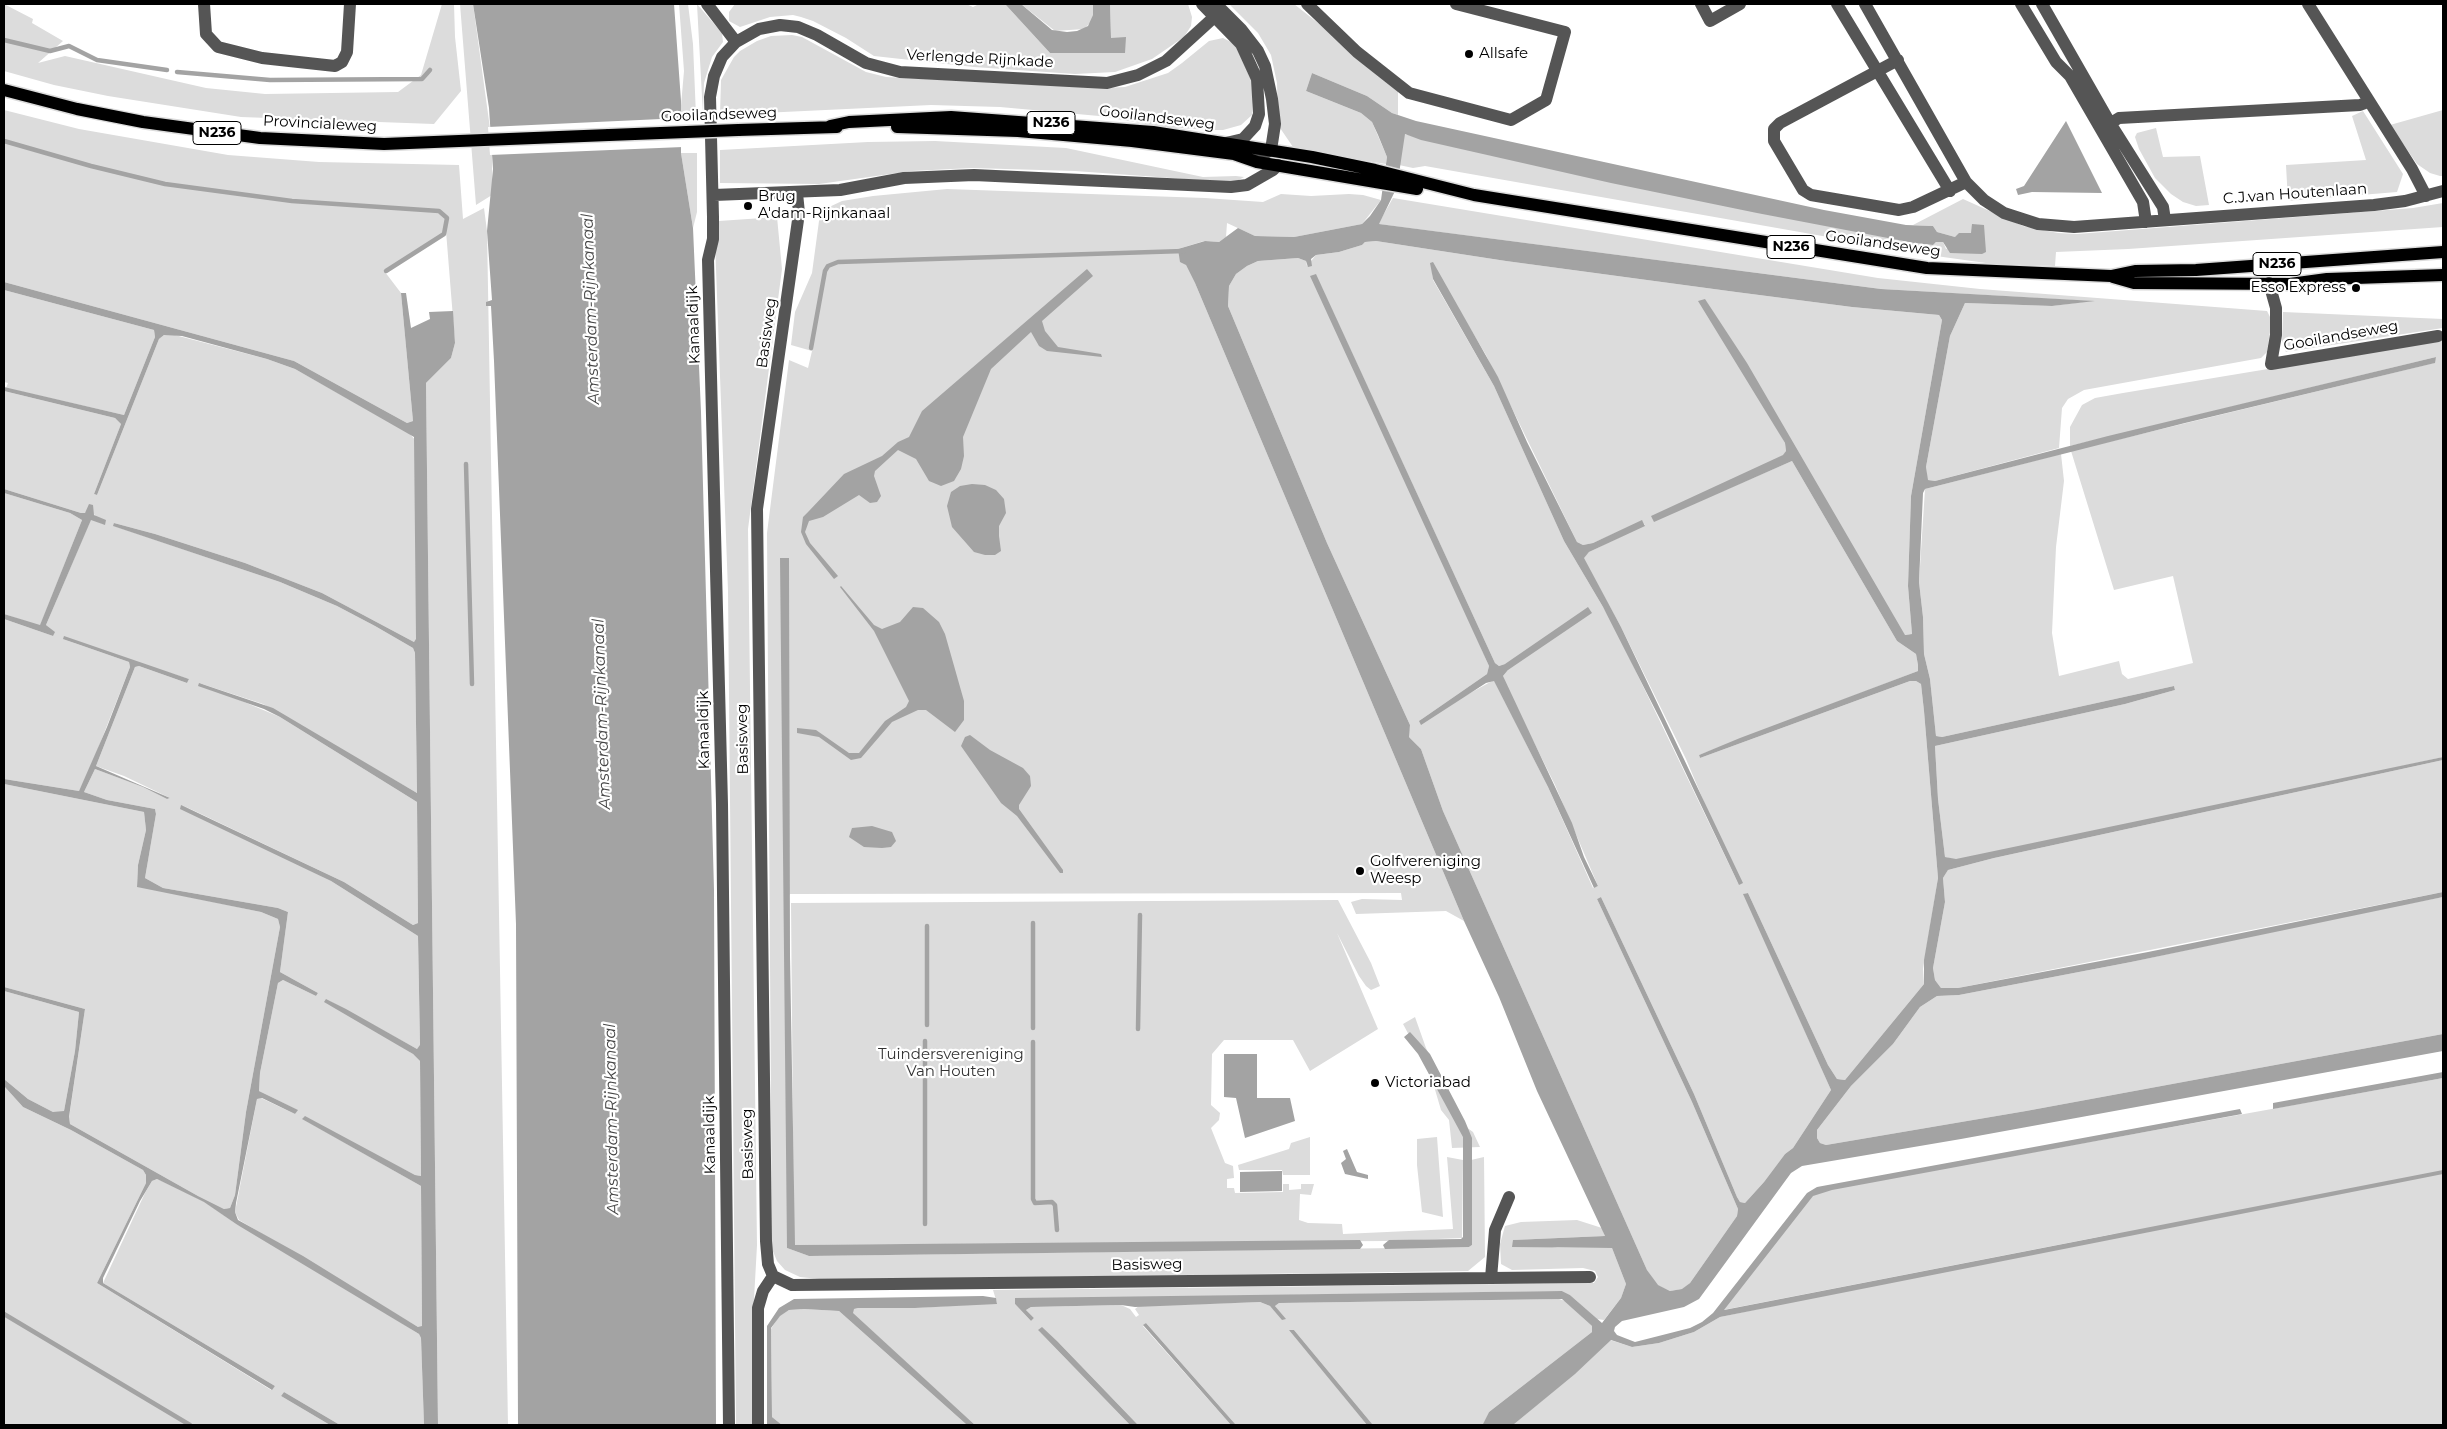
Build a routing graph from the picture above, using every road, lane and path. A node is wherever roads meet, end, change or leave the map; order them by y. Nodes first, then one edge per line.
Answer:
1 (204, 4) edge
2 (350, 4) edge
3 (708, 4) edge
4 (1202, 4) edge
5 (1307, 4) edge
6 (1456, 4) edge
7 (1701, 4) edge
8 (1740, 4) edge
9 (1837, 4) edge
10 (1865, 4) edge
11 (2021, 4) edge
12 (2042, 4) edge
13 (2308, 4) edge
14 (1217, 10) edge
15 (736, 42) junction
16 (1898, 60) junction
17 (1876, 72) junction
18 (4, 90) edge
19 (2364, 104) junction
20 (830, 126) junction
21 (2106, 126) junction
22 (609, 136) joint
23 (1225, 143) junction
24 (1271, 150) junction
25 (1241, 156) junction
26 (1278, 165) junction
27 (1375, 175) junction
28 (1966, 182) junction
29 (1950, 191) junction
30 (2443, 191) edge
31 (797, 193) junction
32 (714, 195) junction
33 (2426, 196) junction
34 (2165, 220) junction
35 (2146, 222) junction
36 (2443, 252) edge
37 (2111, 276) junction
38 (2443, 276) edge
39 (2269, 283) junction
40 (2438, 336) dead end
41 (1509, 1197) dead end
42 (773, 1276) junction
43 (1590, 1277) dead end
44 (1491, 1278) junction
45 (729, 1425) edge
46 (758, 1425) edge

1 - 2 street
3 - 15 street
4 - 14 street
5 - 6 street
7 - 8 street
9 - 17 street
10 - 16 street, C.J.van Houtenlaan
11 - 21 street
12 - 21 street
13 - 19 street
14 - 15 street, Verlengde Rijnkade
14 - 23 street
14 - 24 street
15 - 32 street, Kanaaldijk
16 - 17 street
16 - 28 street, C.J.van Houtenlaan
17 - 29 street
17 - 29 street
18 - 22 main road, Provincialeweg / N236
19 - 21 street
19 - 33 street
20 - 22 main road, Gooilandseweg / N236, bridge
20 - 23 main road, Gooilandseweg / N236
20 - 25 main road, Gooilandseweg / N236
21 - 34 street
21 - 35 street
23 - 24 main road, Gooilandseweg / N236
24 - 25 street
24 - 27 main road, Gooilandseweg / N236
25 - 26 main road, Gooilandseweg / N236
26 - 27 main road, Gooilandseweg / N236
26 - 31 street
27 - 37 main road, Gooilandseweg / N236
28 - 29 street
28 - 35 street, C.J.van Houtenlaan
30 - 33 street, C.J.van Houtenlaan
31 - 32 street
31 - 42 street, Basisweg
32 - 45 street, Kanaaldijk
33 - 34 street, C.J.van Houtenlaan
34 - 35 street, C.J.van Houtenlaan
36 - 37 main road, Gooilandseweg / N236
37 - 39 main road, Gooilandseweg / N236
38 - 39 main road, Gooilandseweg / N236
39 - 40 street, Gooilandseweg
41 - 44 street
42 - 44 street, Basisweg
42 - 46 street
43 - 44 street, Basisweg

